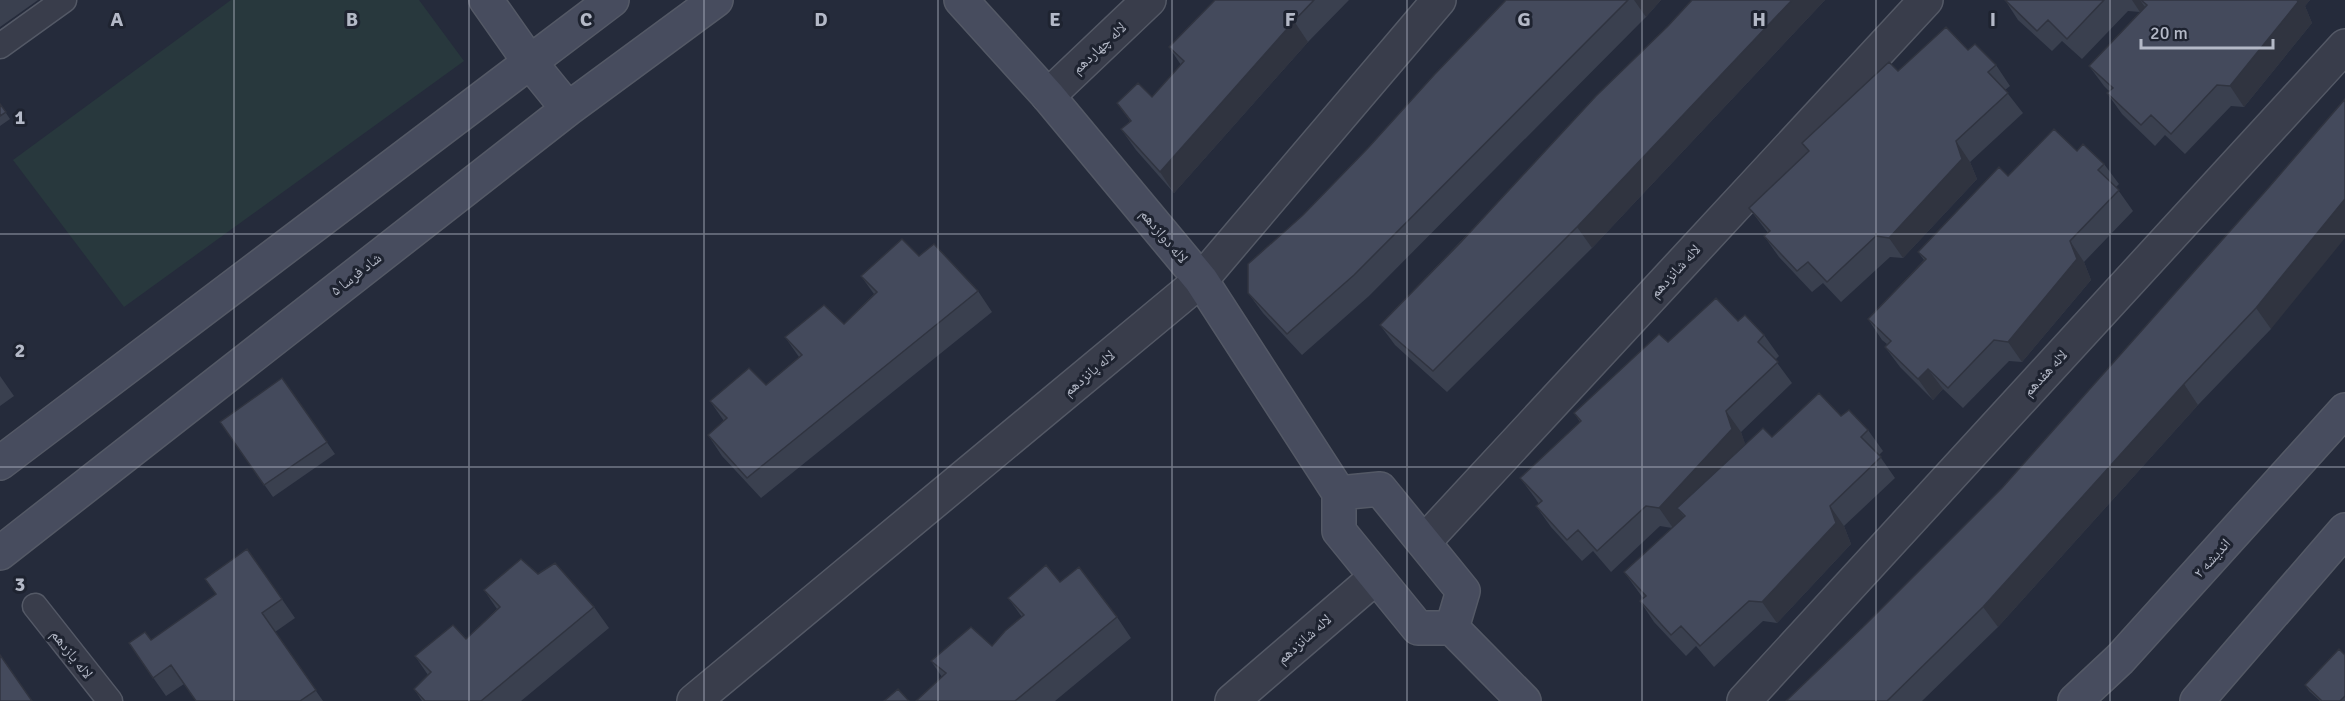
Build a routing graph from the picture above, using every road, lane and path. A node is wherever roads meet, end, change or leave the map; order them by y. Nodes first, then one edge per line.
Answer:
1 (64, 0) edge
2 (486, 0) edge
3 (612, 0) edge
4 (716, 0) edge
5 (961, 0) edge
6 (1149, 0) edge
7 (1439, 0) edge
8 (1926, 0) edge
9 (0, 46) edge
10 (2345, 46) edge
11 (529, 61) junction
12 (1048, 96) junction
13 (568, 109) junction
14 (1201, 280) junction
15 (2345, 410) edge
16 (0, 463) edge
17 (1339, 493) junction
18 (2345, 530) edge
19 (1424, 542) junction
20 (0, 553) edge
21 (1376, 577) junction
22 (35, 606) dead end
23 (1452, 628) junction
24 (110, 701) edge
25 (694, 701) edge
26 (1232, 701) edge
27 (1524, 701) edge
28 (1744, 701) edge
29 (2075, 701) edge
30 (2197, 701) edge

1 - 9 lane
2 - 11 street
3 - 11 street
4 - 13 street, شاد فرسا ۵
5 - 12 street, لاله دوازدهم
6 - 12 street, لاله چهاردهم
7 - 14 street, لاله پانزدهم
8 - 19 street, لاله شانزدهم
10 - 28 street, لاله هفدهم
11 - 13 street
11 - 16 street
12 - 14 street, لاله دوازدهم
13 - 20 street, شاد فرسا ۵
14 - 17 street, لاله دوازدهم
14 - 25 street, لاله پانزدهم
15 - 29 street, اندیشه ۲
17 - 19 street
17 - 21 street
18 - 30 street
19 - 23 street
21 - 23 street
21 - 26 street, لاله شانزدهم
22 - 24 lane, لاله یازدهم
23 - 27 street

